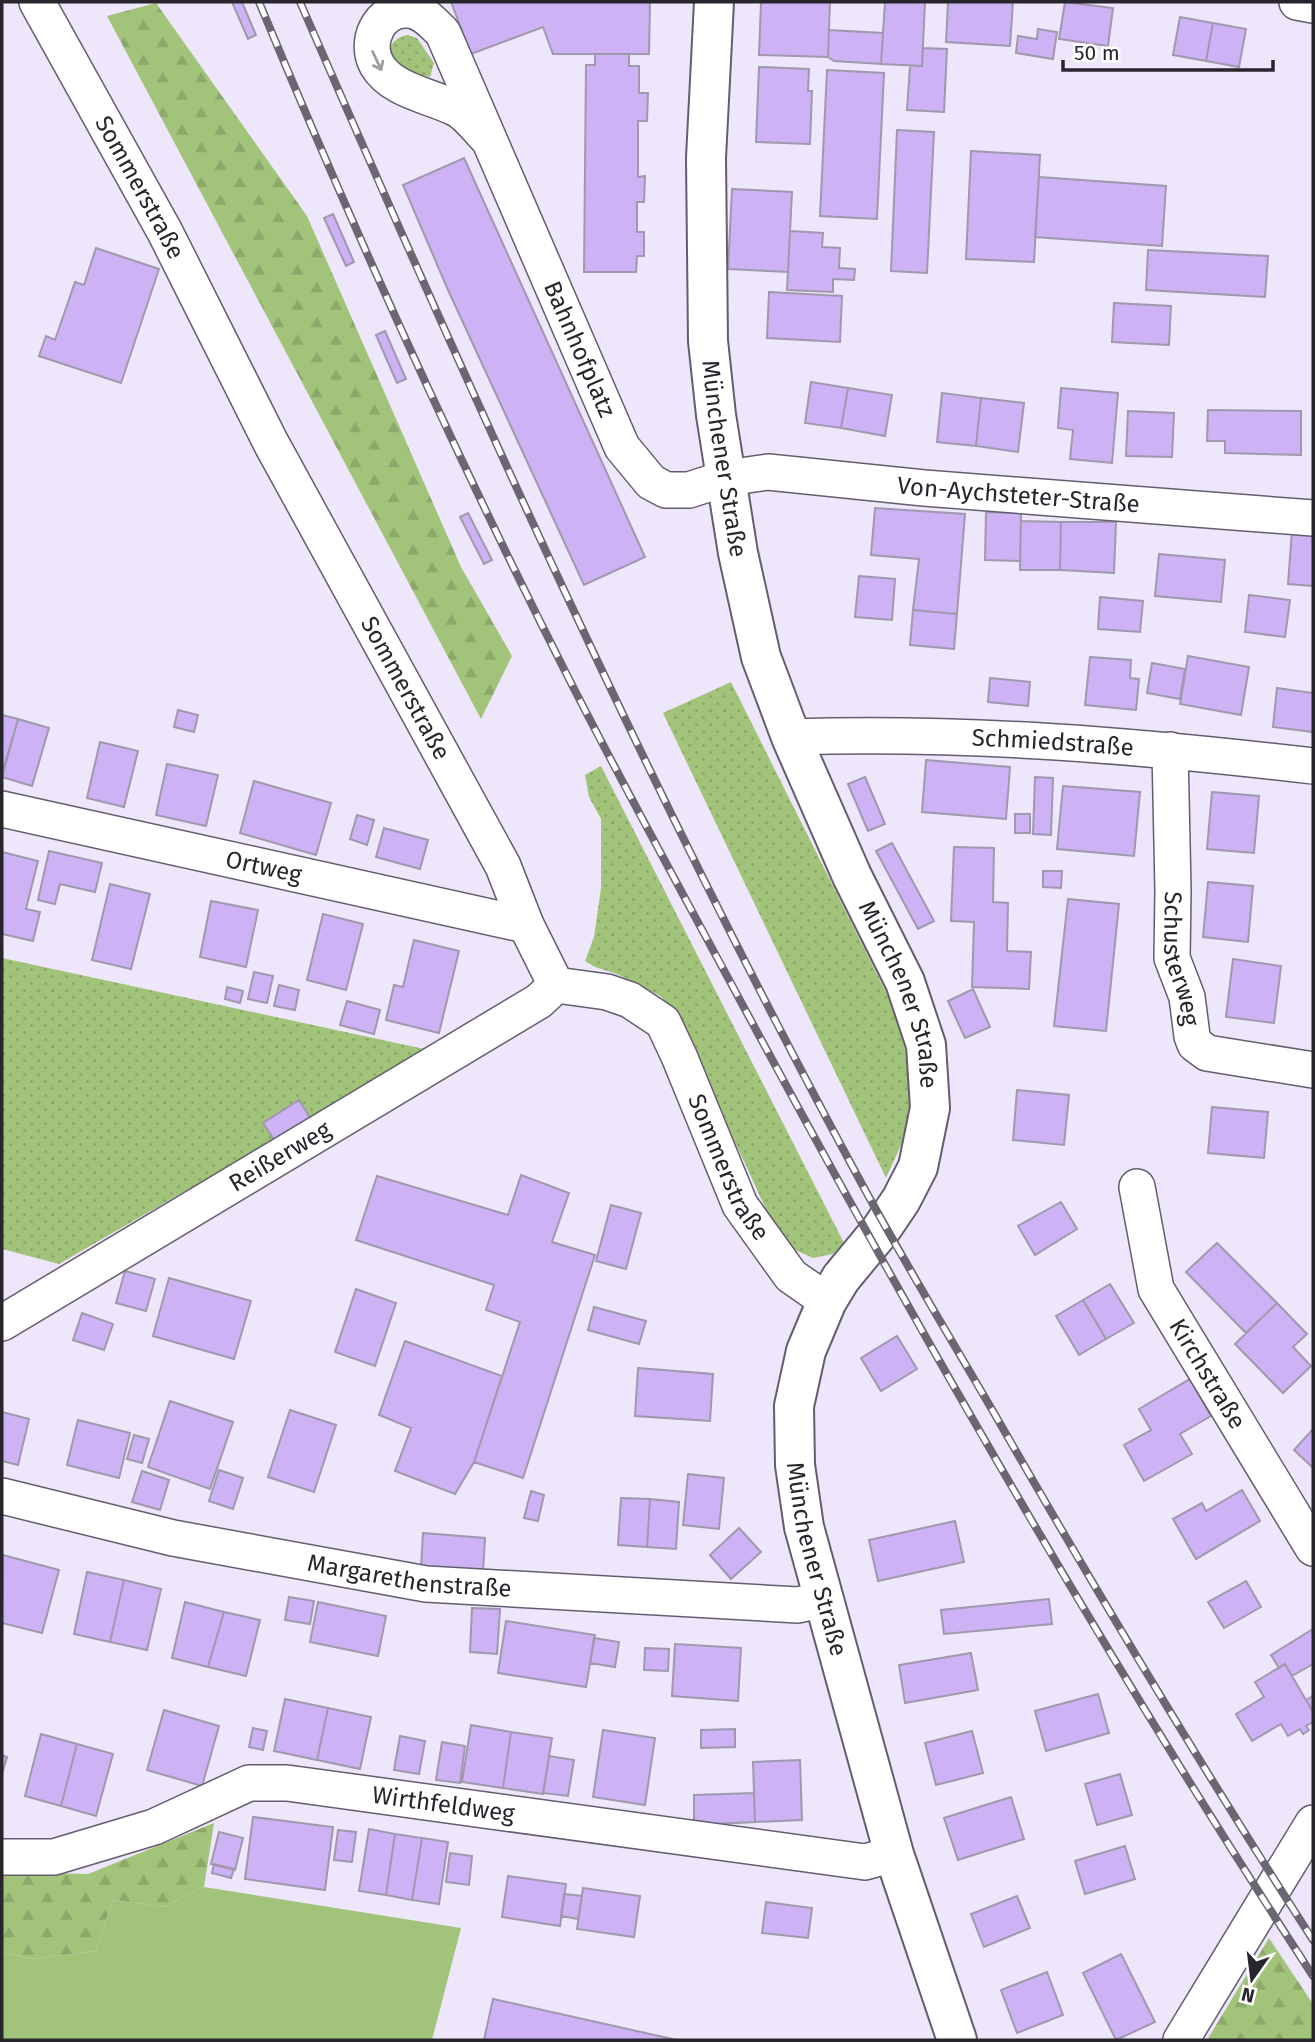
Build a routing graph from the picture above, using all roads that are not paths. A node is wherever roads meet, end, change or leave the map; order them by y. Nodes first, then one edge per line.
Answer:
1 (37, 2) edge
2 (714, 2) edge
3 (1297, 2) edge
4 (1313, 5) edge
5 (488, 139) dead end
6 (726, 478) junction
7 (1313, 518) edge
8 (791, 737) junction
9 (1170, 750) junction
10 (1313, 766) edge
11 (2, 809) edge
12 (526, 925) junction
13 (556, 985) junction
14 (1313, 1070) edge
15 (1137, 1187) dead end
16 (827, 1301) junction
17 (2, 1323) edge
18 (2, 1496) edge
19 (1313, 1548) edge
20 (824, 1599) junction
21 (1313, 1823) edge
22 (894, 1854) junction
23 (2, 1857) edge
24 (957, 2040) edge
25 (1181, 2040) edge

1 - 12 street, Sommerstraße
2 - 6 main road, Münchener Straße
3 - 4 street
5 - 6 street, Bahnhofplatz
6 - 7 street, Von-Aychsteter-Straße
6 - 8 main road, Münchener Straße
8 - 9 street, Schmiedstraße
8 - 16 main road, Münchener Straße
9 - 10 street, Schmiedstraße
9 - 14 street, Schusterweg
11 - 12 street, Ortweg
12 - 13 street, Sommerstraße
13 - 16 street, Sommerstraße
13 - 17 street, Reißerweg
15 - 19 street, Kirchstraße
16 - 20 main road, Münchener Straße
18 - 20 street, Margarethenstraße
20 - 22 main road, Münchener Straße
21 - 25 street
22 - 23 street, Wirthfeldweg
22 - 24 main road, Münchener Straße

